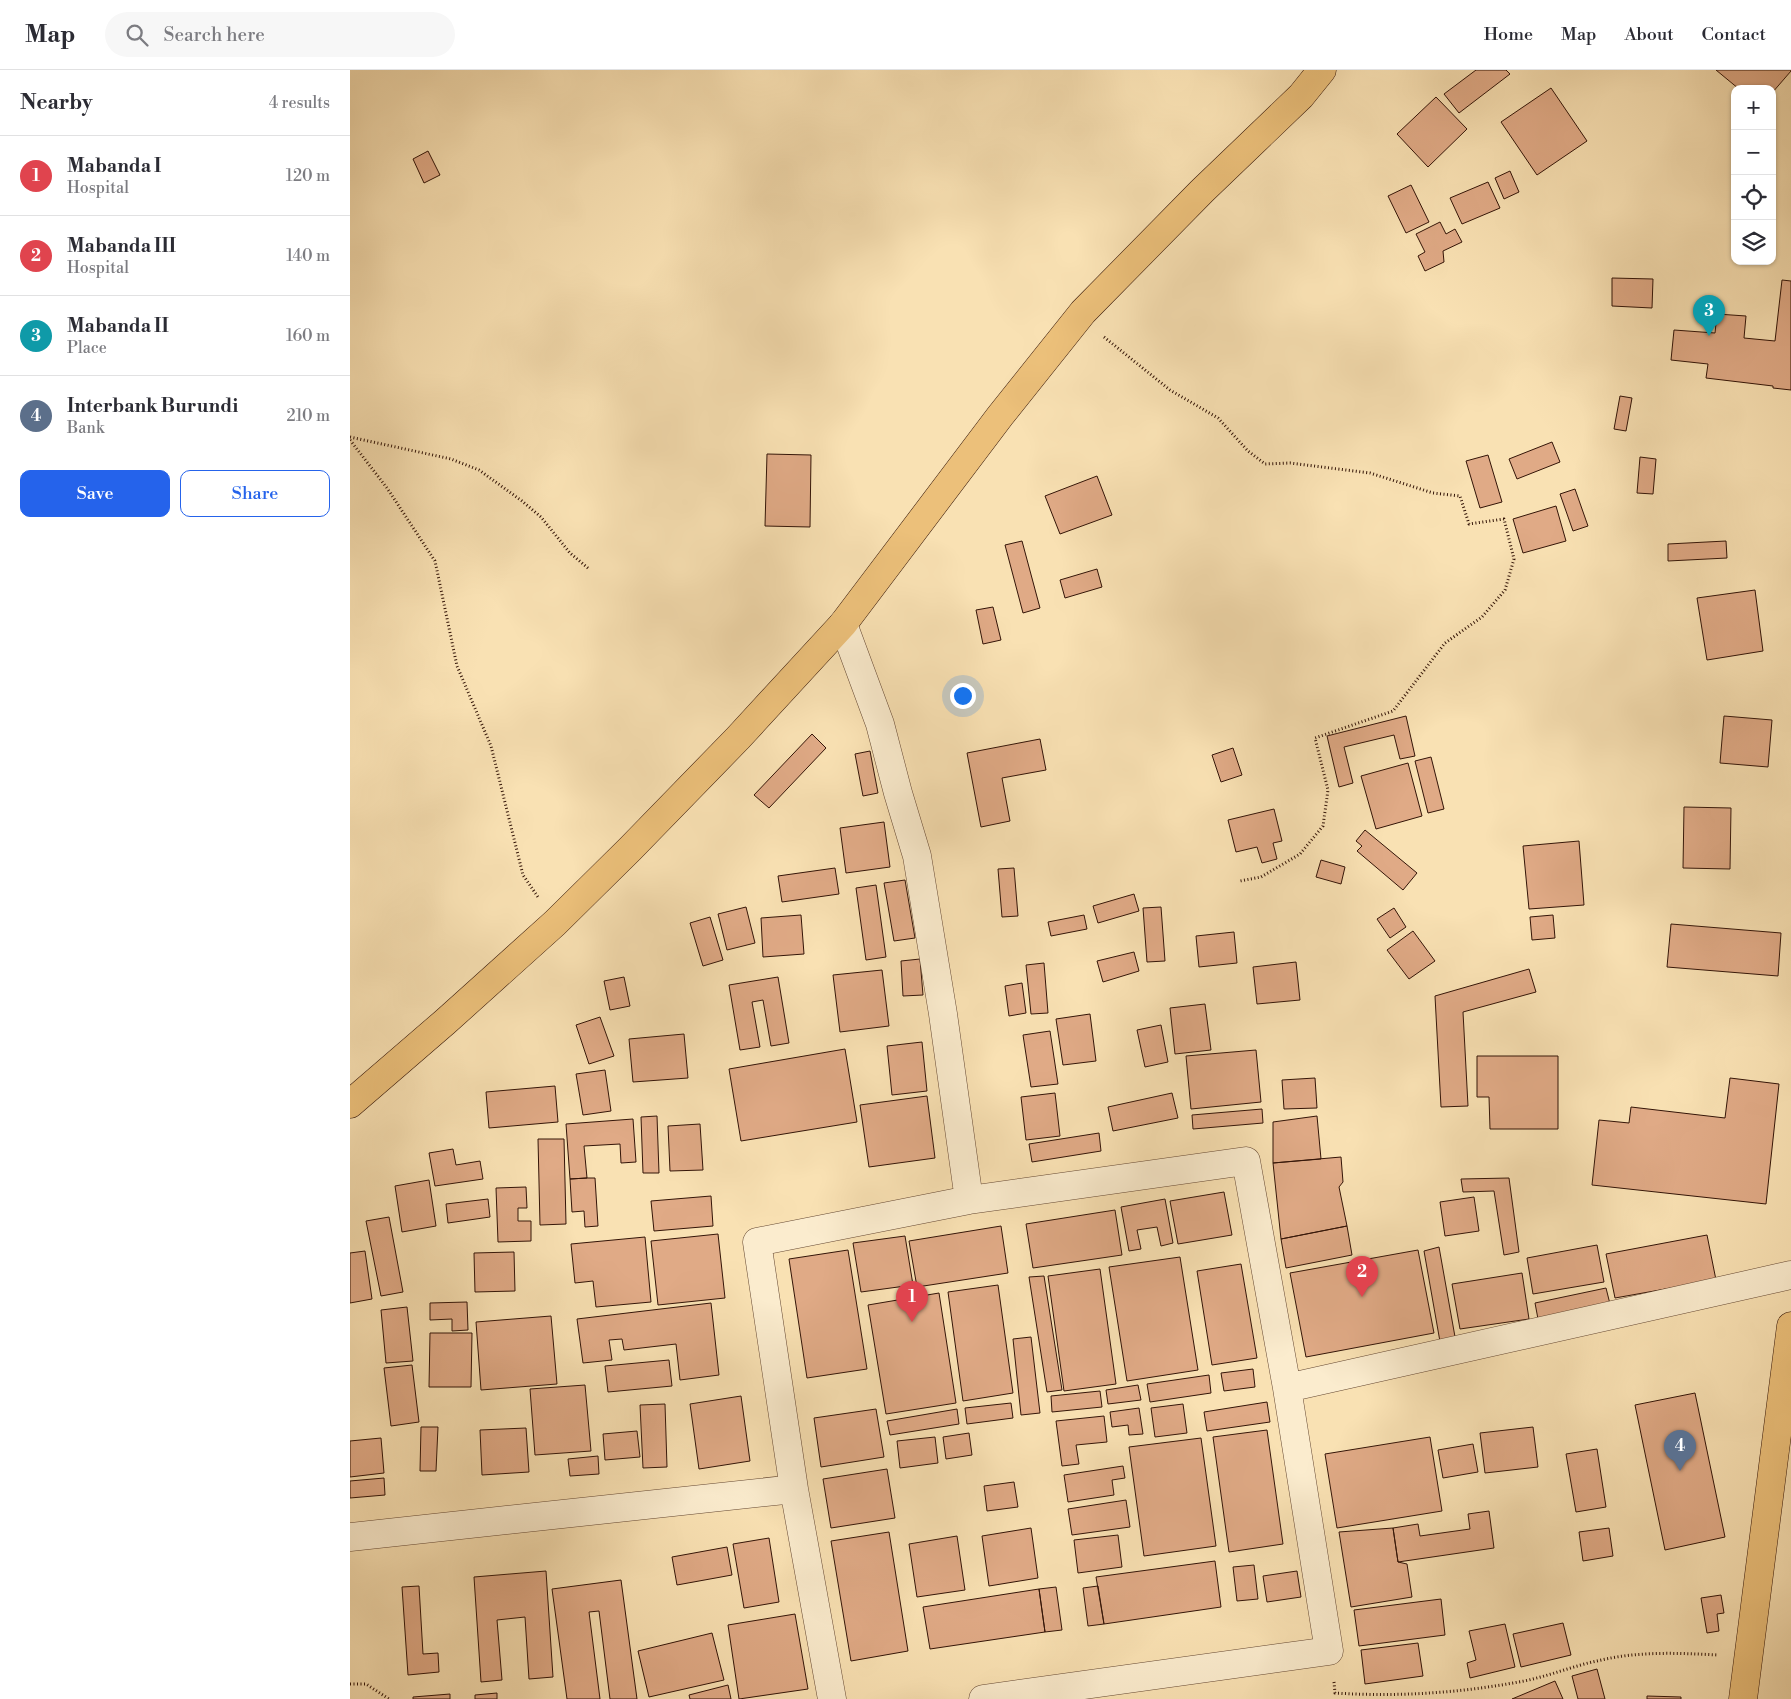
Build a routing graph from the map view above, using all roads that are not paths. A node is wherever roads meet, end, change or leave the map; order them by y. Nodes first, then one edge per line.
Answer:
1 (1322, 70) edge
2 (842, 624) junction
3 (350, 1104) edge
4 (969, 1200) junction
5 (1791, 1275) edge
6 (1791, 1326) edge
7 (1287, 1388) junction
8 (794, 1489) junction
9 (350, 1537) edge
10 (1070, 1693) edge
11 (832, 1699) edge
12 (983, 1699) edge
13 (1743, 1699) edge

1 - 2 highway
2 - 3 highway
2 - 4 street
4 - 7 street
4 - 8 street
5 - 7 street
6 - 13 highway
7 - 10 street
8 - 9 street
8 - 11 street
10 - 12 street

